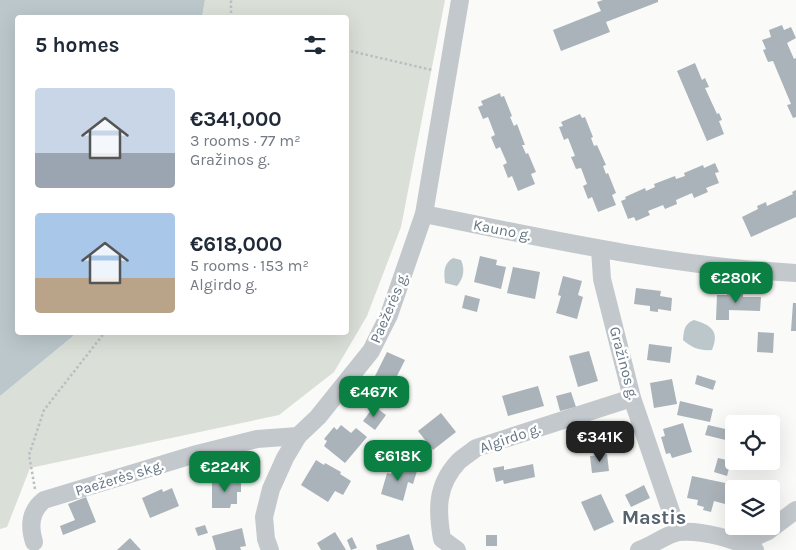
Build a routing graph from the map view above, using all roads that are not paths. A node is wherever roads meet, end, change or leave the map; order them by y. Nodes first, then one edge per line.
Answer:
1 (460, 0) edge
2 (424, 214) junction
3 (600, 249) junction
4 (796, 273) edge
5 (632, 398) junction
6 (298, 436) junction
7 (796, 510) edge
8 (678, 532) junction
9 (34, 542) dead end
10 (749, 546) edge
11 (270, 550) edge
12 (457, 550) edge
13 (639, 550) edge

1 - 2 street
2 - 3 street, Kauno g.
2 - 6 street, Paežerės g.
3 - 4 street, Kauno g.
3 - 5 street, Gražinos g.
5 - 8 street, Gražinos g.
5 - 12 street, Algirdo g.
6 - 9 street, Paežerės skg.
6 - 11 street, Paežerės g.
7 - 10 street
8 - 10 street
8 - 13 street

